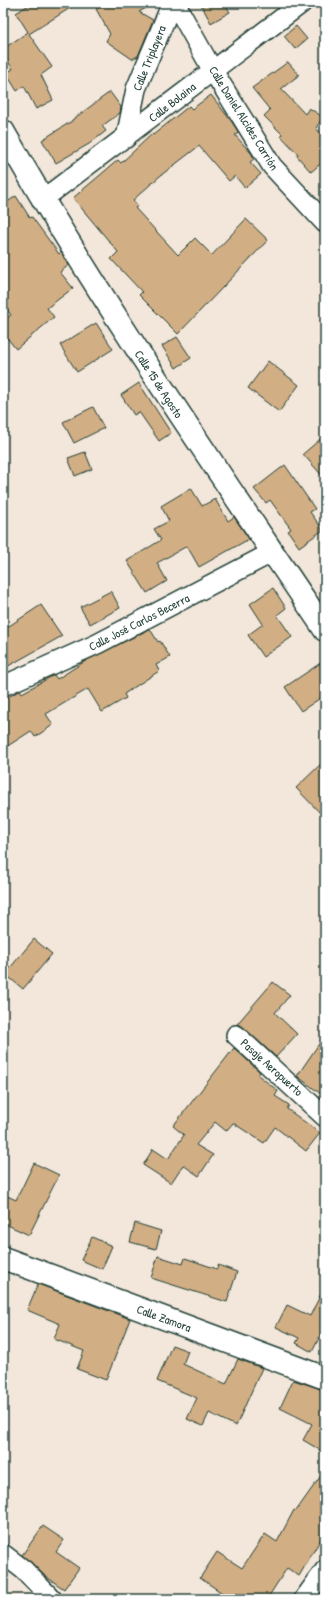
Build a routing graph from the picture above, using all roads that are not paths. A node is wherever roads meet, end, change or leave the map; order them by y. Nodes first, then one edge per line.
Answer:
1 (172, 3) edge
2 (175, 3) edge
3 (302, 3) edge
4 (213, 71) junction
5 (3, 131) edge
6 (126, 138) junction
7 (42, 200) junction
8 (325, 223) edge
9 (273, 552) junction
10 (325, 630) edge
11 (3, 686) edge
12 (236, 1034) dead end
13 (325, 1116) edge
14 (3, 1258) edge
15 (325, 1378) edge
16 (3, 1554) edge
17 (325, 1570) edge
18 (52, 1599) edge
19 (304, 1599) edge

1 - 6 street, Calle Triplayera
2 - 4 street, Calle Daniel Alcides Carrión
3 - 4 street, Calle Bolaina
4 - 6 street, Calle Bolaina
4 - 8 street, Calle Daniel Alcides Carrión
5 - 7 street, Calle 15 de Agosto
6 - 7 street, Calle Bolaina
7 - 9 street, Calle 15 de Agosto
9 - 10 street, Calle 15 de Agosto
9 - 11 street, Calle José Carlos Becerra
12 - 13 street, Pasaje Aeropuerto
14 - 15 street, Calle Zamora
16 - 18 street
17 - 19 street

